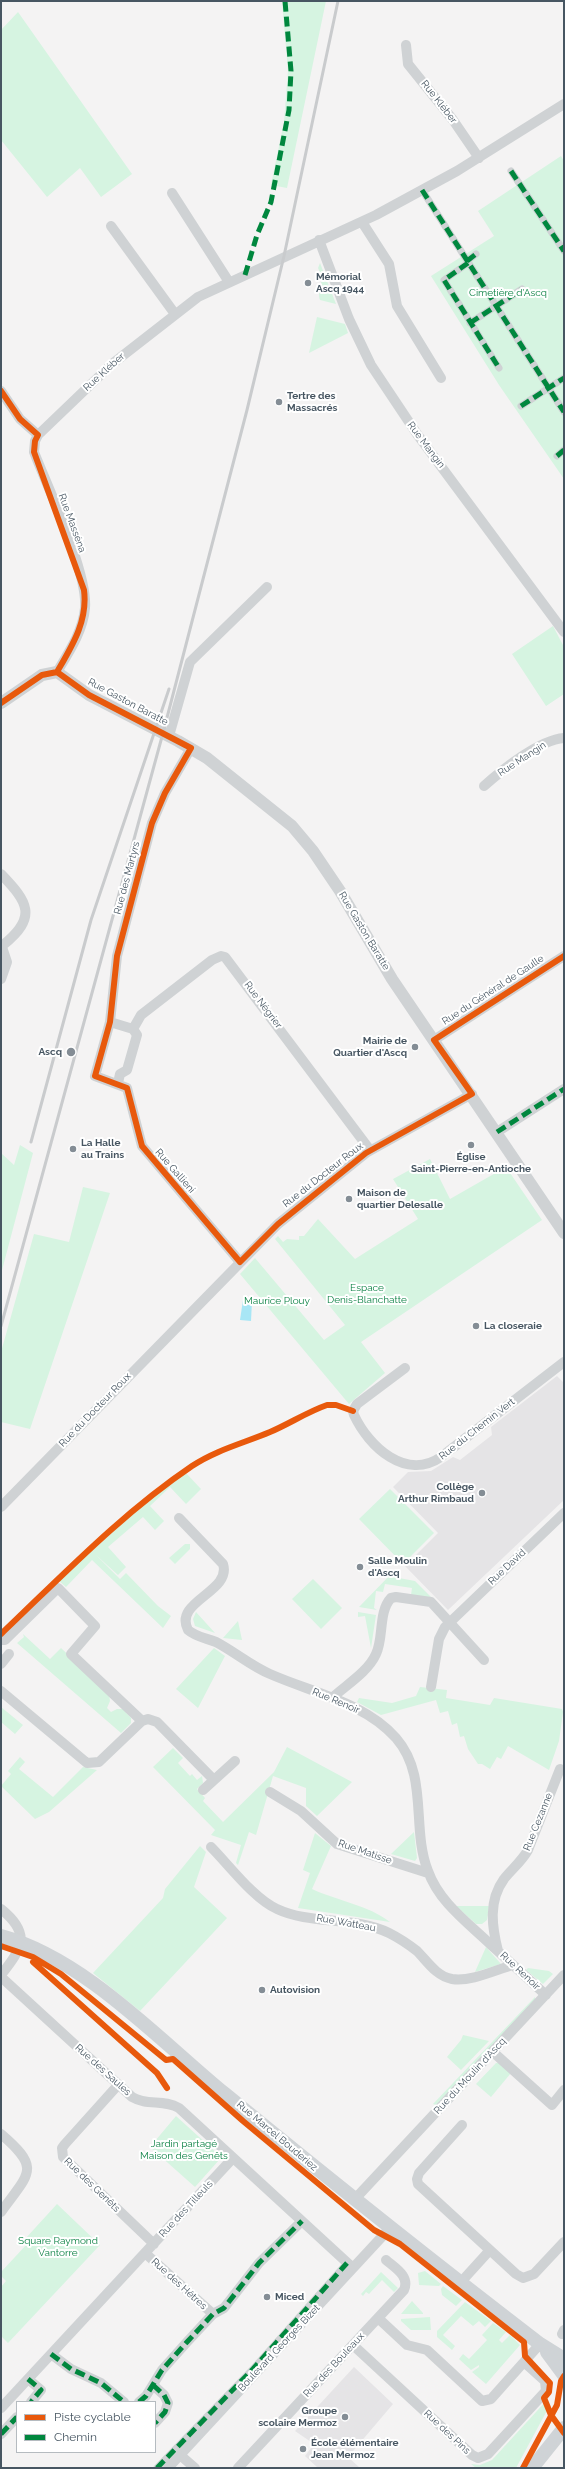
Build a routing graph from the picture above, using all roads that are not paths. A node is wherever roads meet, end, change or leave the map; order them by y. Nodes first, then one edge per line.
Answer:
1 (406, 45) dead end
2 (564, 104) edge
3 (479, 158) junction
4 (511, 171) dead end
5 (422, 190) junction
6 (172, 193) dead end
7 (362, 222) junction
8 (111, 226) dead end
9 (319, 240) junction
10 (564, 251) edge
11 (476, 254) dead end
12 (468, 262) junction
13 (229, 282) junction
14 (522, 288) dead end
15 (495, 306) junction
16 (175, 314) junction
17 (470, 322) junction
18 (499, 368) dead end
19 (441, 378) dead end
20 (564, 378) edge
21 (549, 388) junction
22 (1, 391) edge
23 (521, 406) dead end
24 (564, 412) edge
25 (38, 435) junction
26 (564, 450) edge
27 (556, 456) dead end
28 (267, 587) dead end
29 (564, 632) edge
30 (57, 672) junction
31 (1, 703) edge
32 (169, 736) junction
33 (564, 738) edge
34 (191, 748) junction
35 (484, 786) dead end
36 (1, 874) edge
37 (2, 944) edge
38 (564, 956) edge
39 (1, 979) edge
40 (110, 1022) junction
41 (133, 1029) junction
42 (434, 1040) junction
43 (118, 1083) junction
44 (564, 1089) edge
45 (472, 1094) junction
46 (497, 1132) junction
47 (370, 1150) junction
48 (564, 1233) edge
49 (240, 1262) junction
50 (564, 1362) edge
51 (405, 1368) dead end
52 (1, 1507) edge
53 (564, 1513) edge
54 (179, 1518) dead end
55 (449, 1622) junction
56 (1, 1640) edge
57 (9, 1654) dead end
58 (484, 1660) dead end
59 (1, 1664) edge
60 (431, 1687) dead end
61 (1, 1691) edge
62 (332, 1698) junction
63 (142, 1721) junction
64 (235, 1761) dead end
65 (560, 1769) dead end
66 (214, 1780) junction
67 (203, 1790) dead end
68 (270, 1792) dead end
69 (211, 1846) dead end
70 (428, 1872) junction
71 (1, 1910) edge
72 (492, 1916) junction
73 (475, 1929) junction
74 (1, 1936) edge
75 (20, 1942) junction
76 (498, 1951) junction
77 (513, 1965) junction
78 (564, 1975) edge
79 (1, 1976) edge
80 (546, 1995) junction
81 (493, 2052) junction
82 (118, 2085) junction
83 (564, 2090) edge
84 (462, 2125) dead end
85 (1, 2134) edge
86 (233, 2158) junction
87 (354, 2200) junction
88 (1, 2212) edge
89 (302, 2221) junction
90 (390, 2228) junction
91 (564, 2242) edge
92 (154, 2244) junction
93 (490, 2250) junction
94 (145, 2253) junction
95 (386, 2260) dead end
96 (350, 2265) junction
97 (461, 2282) junction
98 (212, 2314) junction
99 (378, 2318) junction
100 (540, 2344) junction
101 (353, 2345) junction
102 (51, 2354) junction
103 (564, 2359) edge
104 (524, 2362) junction
105 (564, 2375) edge
106 (28, 2379) junction
107 (153, 2385) junction
108 (32, 2401) edge
109 (123, 2401) edge
110 (140, 2401) edge
111 (1, 2408) edge
112 (16, 2418) edge
113 (156, 2422) edge
114 (564, 2428) edge
115 (1, 2434) edge
116 (564, 2442) edge
117 (180, 2455) junction
118 (157, 2468) edge
119 (168, 2468) edge
120 (195, 2468) edge
121 (238, 2468) edge
122 (534, 2468) edge

1 - 3 street, Rue Kléber
2 - 3 street, Rue Kléber
3 - 5 street, Rue Kléber
4 - 10 street
5 - 7 street, Rue Kléber
5 - 12 street
6 - 13 street
7 - 9 street, Rue Kléber
7 - 19 street
8 - 16 street
9 - 13 street, Rue Kléber
9 - 29 street, Rue Mangin
11 - 12 street
12 - 15 street
12 - 17 street
13 - 16 street, Rue Kléber
14 - 15 street
15 - 17 street
15 - 21 street
16 - 25 street, Rue Kléber
17 - 18 street
20 - 21 street
21 - 23 street
21 - 24 street
22 - 25 street
25 - 30 street, Rue Masséna
26 - 27 street
28 - 32 street
30 - 31 street
30 - 32 street, Rue Gaston Baratte
32 - 34 street, Rue Gaston Baratte
33 - 35 street, Rue Mangin
34 - 40 street, Rue des Martyrs
34 - 42 street, Rue Gaston Baratte
36 - 37 street
37 - 39 street
38 - 42 street, Rue du Général de Gaulle
40 - 41 street
40 - 43 street, Rue des Martyrs
41 - 43 street
41 - 47 street, Rue Négrier
42 - 45 street, Rue Gaston Baratte
43 - 49 street, Rue Gallieni
44 - 46 street
45 - 46 street, Rue Gaston Baratte
45 - 47 street, Rue du Docteur Roux
46 - 48 street, Rue Gaston Baratte
47 - 49 street, Rue du Docteur Roux
49 - 52 street, Rue du Docteur Roux
50 - 51 street, Rue du Chemin Vert
53 - 55 street, Rue David
54 - 62 street, Rue Renoir
55 - 58 street
55 - 60 street, Rue David
55 - 62 street
56 - 63 street
57 - 59 street
61 - 63 street
62 - 70 street, Rue Renoir
63 - 66 street
64 - 66 street
65 - 72 street, Rue Cezanne
66 - 67 street
68 - 70 street, Rue Matisse
69 - 77 street, Rue Watteau
70 - 73 street, Rue Renoir
71 - 75 street
72 - 73 street
72 - 76 street, Rue Cezanne
73 - 76 street, Rue Renoir
74 - 75 main road, Rue Marcel Bouderiez
75 - 79 street
75 - 87 main road, Rue Marcel Bouderiez
76 - 77 street, Rue Renoir
77 - 80 street, Rue Renoir
78 - 80 street, Rue du Moulin d'Ascq
79 - 82 street, Rue des Saules
80 - 81 street, Rue du Moulin d'Ascq
81 - 83 street
81 - 87 street, Rue du Moulin d'Ascq
82 - 86 street, Rue des Saules
82 - 92 street, Rue des Genêts
84 - 93 street
85 - 88 street
86 - 89 street
86 - 92 street, Rue des Tilleuls
87 - 90 main road, Rue Marcel Bouderiez
89 - 96 street
89 - 98 street
90 - 96 street, Boulevard Georges Bizet
90 - 97 main road, Rue Marcel Bouderiez
91 - 93 street
92 - 94 street, Rue des Tilleuls
93 - 97 street
94 - 98 street, Rue des Hêtres
94 - 102 street, Rue des Tilleuls
95 - 99 street, Rue des Bouleaux
96 - 117 street, Boulevard Georges Bizet
96 - 118 street, Boulevard Georges Bizet
97 - 100 main road, Rue Marcel Bouderiez
98 - 107 street
99 - 101 street, Rue des Bouleaux
99 - 104 street
100 - 103 main road, Rue Marcel Bouderiez
100 - 104 street
100 - 105 main road, Rue Marcel Bouderiez
101 - 104 street, Rue des Pins
101 - 121 street, Rue des Bouleaux
102 - 106 street, Rue des Tilleuls
102 - 109 street
106 - 108 street
106 - 111 street, Rue des Tilleuls
107 - 110 street
107 - 113 street
112 - 115 street
114 - 122 main road
116 - 122 main road
117 - 119 street, Boulevard Georges Bizet
117 - 120 street

